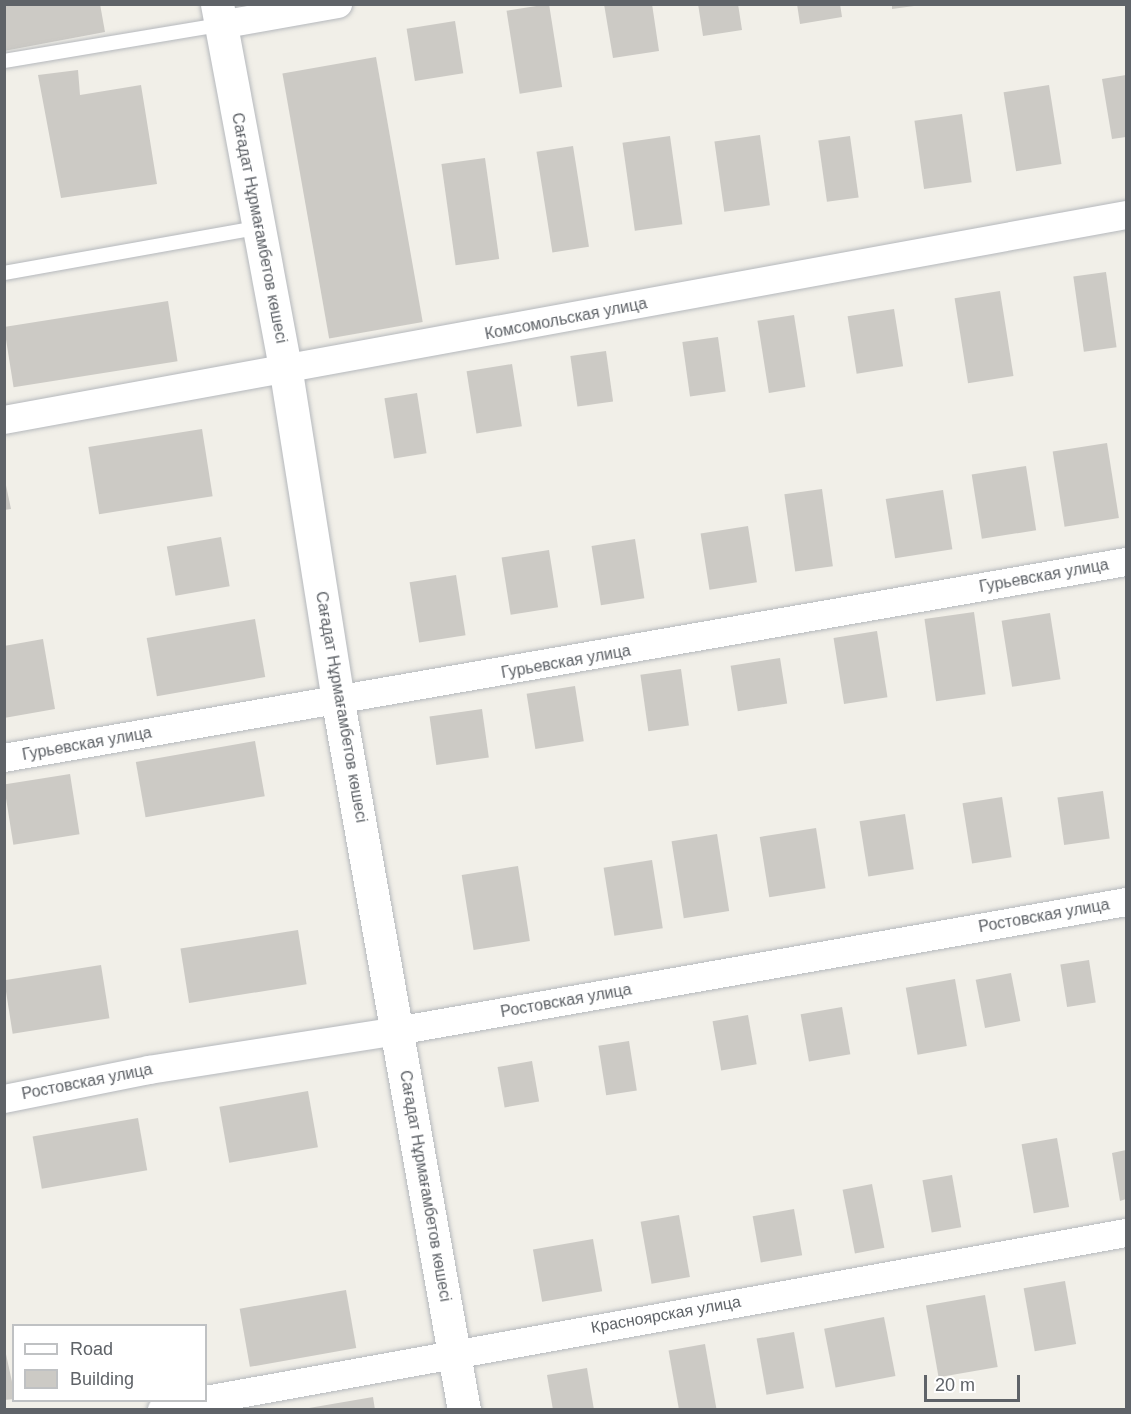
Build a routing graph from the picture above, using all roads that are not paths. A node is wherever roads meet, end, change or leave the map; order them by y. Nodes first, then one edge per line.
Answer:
1 (338, 4) edge
2 (219, 15) edge
3 (4, 61) edge
4 (1126, 215) edge
5 (257, 228) junction
6 (4, 273) edge
7 (286, 372) junction
8 (4, 420) edge
9 (1126, 562) edge
10 (339, 702) junction
11 (4, 758) edge
12 (1126, 902) edge
13 (397, 1031) junction
14 (4, 1099) edge
15 (1126, 1233) edge
16 (454, 1353) junction
17 (207, 1400) edge
18 (196, 1402) edge
19 (162, 1410) edge
20 (464, 1410) edge

1 - 2 street
2 - 3 lane
2 - 5 main road, Сағадат Нұрмағамбетов көшесі
4 - 7 street, Комсомольская улица
5 - 6 lane
5 - 7 main road, Сағадат Нұрмағамбетов көшесі
7 - 8 street, Комсомольская улица
7 - 10 main road, Сағадат Нұрмағамбетов көшесі
9 - 10 street, Гурьевская улица
10 - 11 street, Гурьевская улица
10 - 13 main road, Сағадат Нұрмағамбетов көшесі
12 - 13 street, Ростовская улица
13 - 14 street, Ростовская улица
13 - 16 main road, Сағадат Нұрмағамбетов көшесі
15 - 16 street, Красноярская улица
16 - 17 street, Красноярская улица
16 - 20 main road, Сағадат Нұрмағамбетов көшесі
18 - 19 street, Красноярская улица

